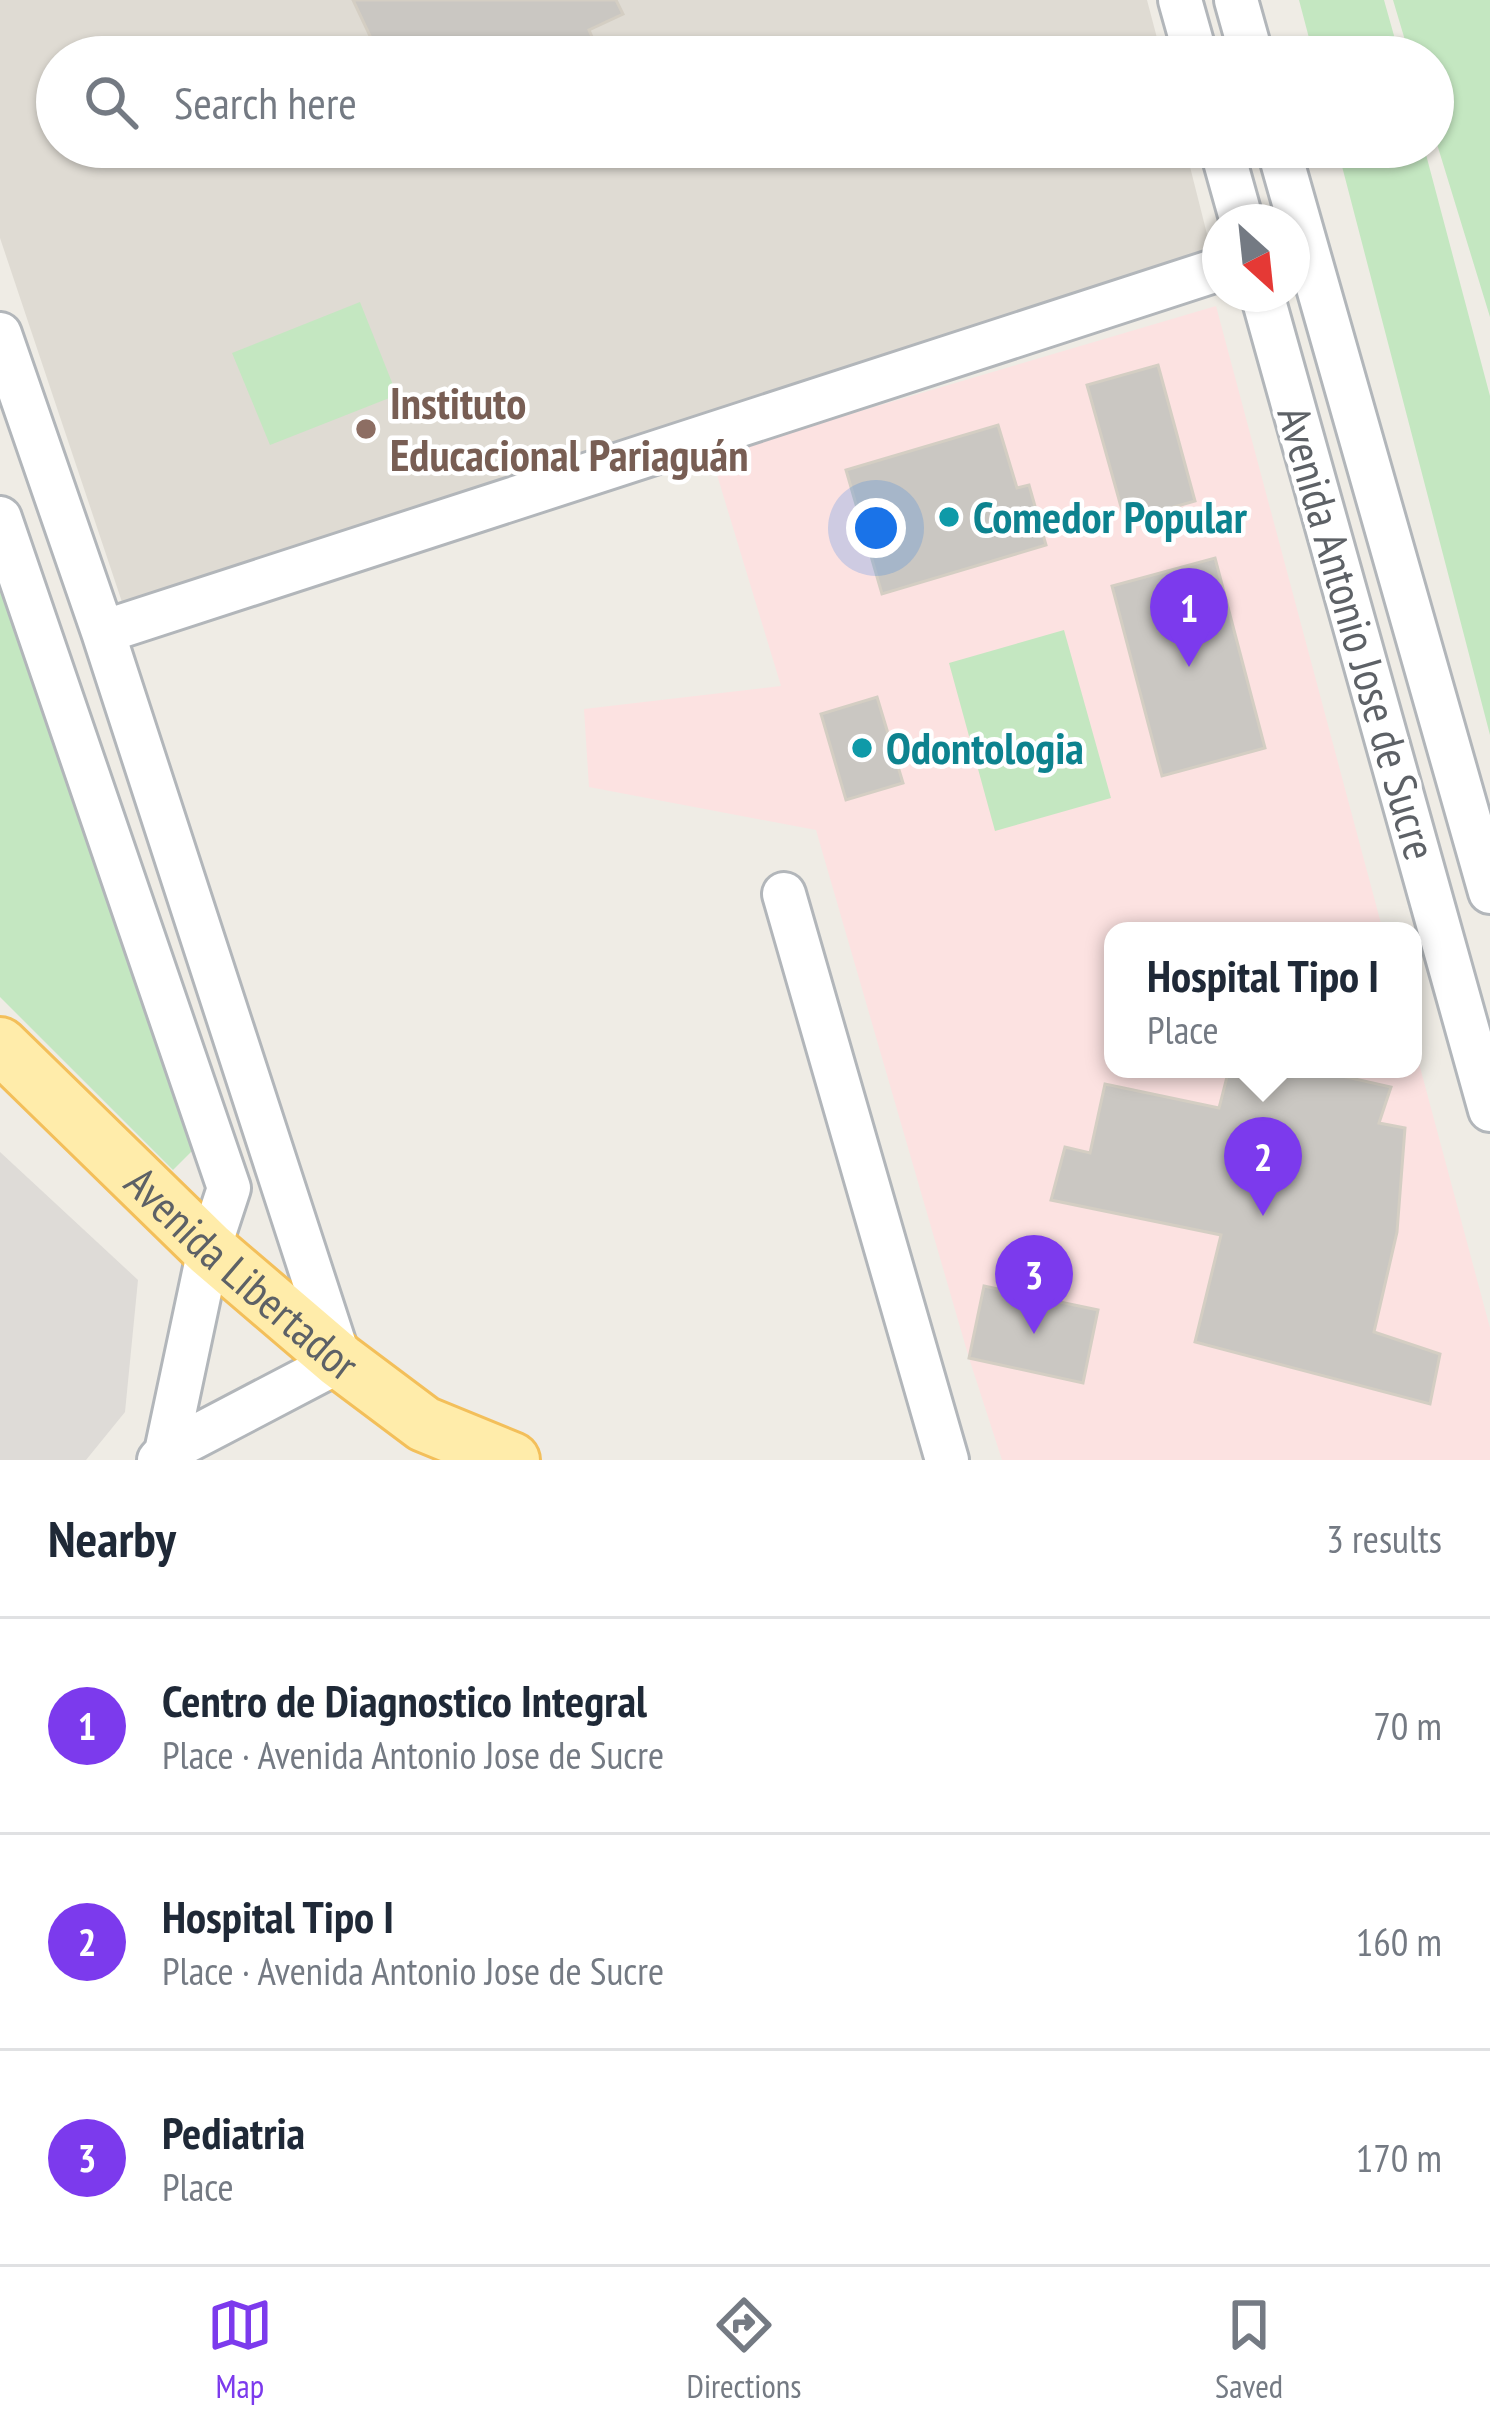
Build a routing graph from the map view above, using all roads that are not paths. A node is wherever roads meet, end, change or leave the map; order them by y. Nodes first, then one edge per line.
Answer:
1 (1180, 0) edge
2 (1236, 0) edge
3 (1190, 36) edge
4 (1246, 36) edge
5 (1227, 168) edge
6 (1284, 168) edge
7 (1237, 204) edge
8 (1202, 275) edge
9 (1267, 312) edge
10 (0, 334) edge
11 (8, 382) edge
12 (0, 518) edge
13 (104, 632) junction
14 (1490, 892) edge
15 (784, 893) dead end
16 (0, 1045) edge
17 (1490, 1110) edge
18 (209, 1249) junction
19 (340, 1361) junction
20 (163, 1456) edge
21 (512, 1460) edge
22 (947, 1460) edge

1 - 3 street
2 - 4 street
5 - 7 street
6 - 14 street, Avenida Antonio Jose de Sucre
8 - 13 street
9 - 17 street, Avenida Antonio Jose de Sucre
10 - 11 street
11 - 13 street
12 - 18 street
13 - 19 street
15 - 22 street
16 - 18 main road, Avenida Libertador
18 - 19 main road, Avenida Libertador
18 - 20 street
19 - 20 street
19 - 21 main road, Avenida Libertador

